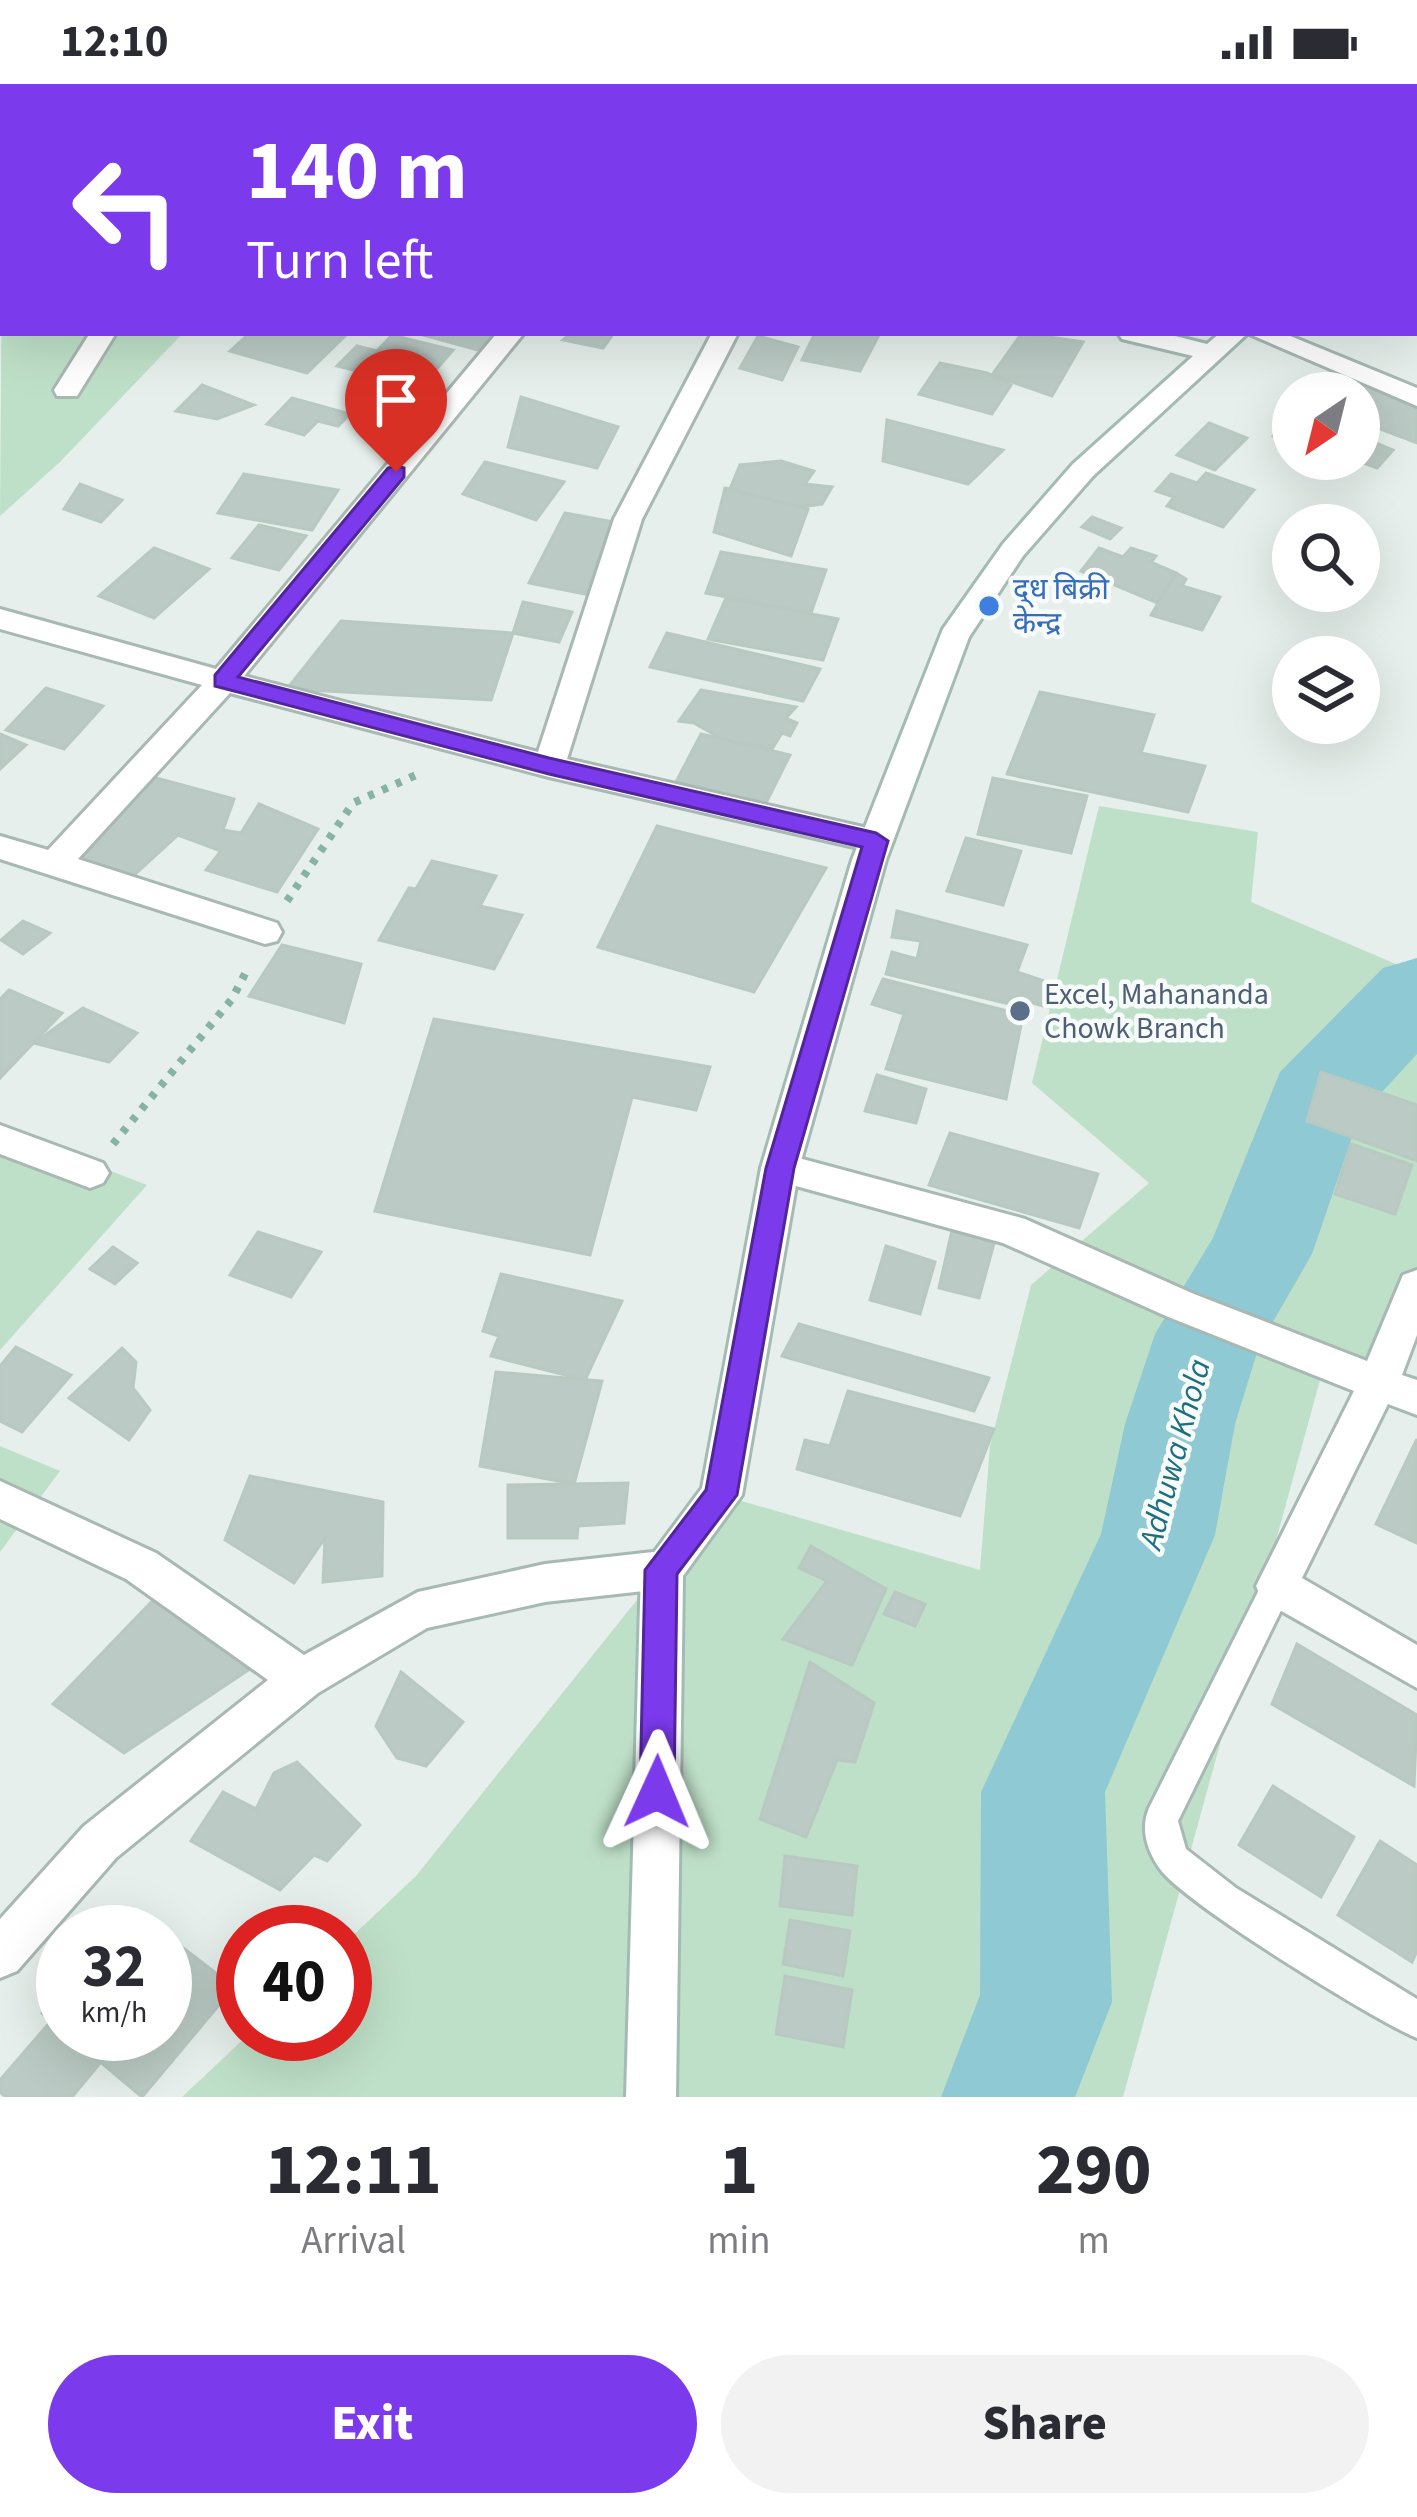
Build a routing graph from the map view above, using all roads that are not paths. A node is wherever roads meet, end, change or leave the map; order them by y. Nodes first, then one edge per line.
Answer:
1 (101, 336) edge
2 (509, 336) edge
3 (722, 336) edge
4 (1159, 336) edge
5 (1266, 336) edge
6 (1224, 343) edge
7 (67, 390) dead end
8 (1417, 398) edge
9 (0, 619) edge
10 (223, 681) junction
11 (549, 766) junction
12 (876, 841) junction
13 (0, 847) edge
14 (55, 864) junction
15 (266, 932) road end
16 (0, 1139) edge
17 (780, 1168) junction
18 (90, 1173) road end
19 (1417, 1286) edge
20 (1398, 1390) edge
21 (0, 1499) edge
22 (662, 1570) junction
23 (1277, 1586) junction
24 (1417, 1668) edge
25 (303, 1679) junction
26 (0, 1954) edge
27 (1417, 2020) edge
28 (651, 2097) edge

1 - 7 street
2 - 10 street
3 - 11 street
4 - 6 street
5 - 8 street
6 - 12 street
9 - 10 street
10 - 11 street
10 - 14 street
11 - 12 street
12 - 17 street
13 - 14 street
14 - 15 street
16 - 18 street
17 - 20 street
17 - 22 street
19 - 20 street
20 - 23 street
21 - 25 street
22 - 25 street
22 - 28 street
23 - 24 street
23 - 27 lane
25 - 26 street

